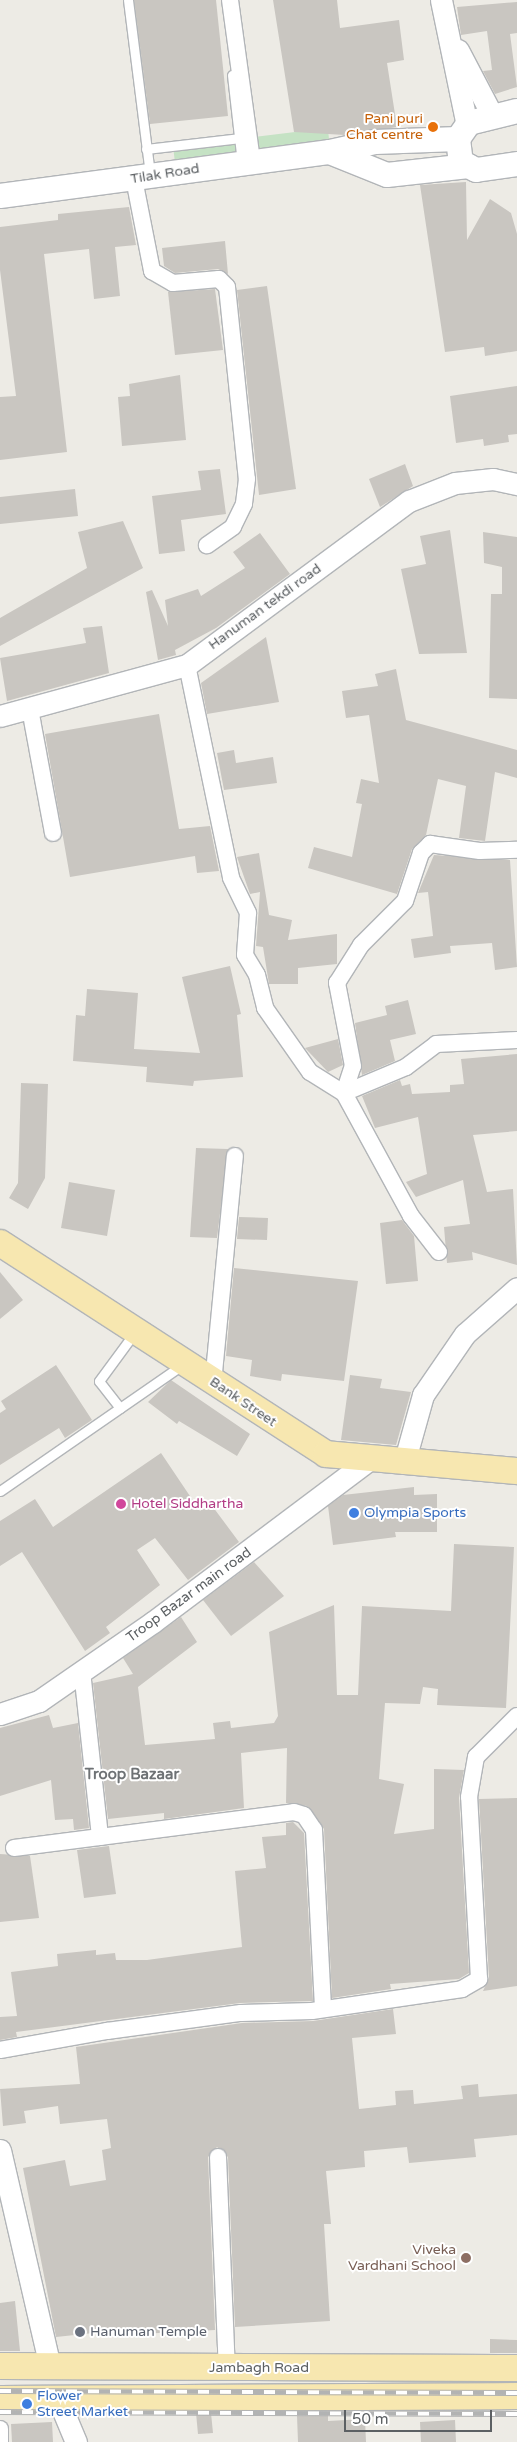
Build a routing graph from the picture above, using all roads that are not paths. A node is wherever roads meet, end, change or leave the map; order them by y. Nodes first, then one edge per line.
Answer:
1 (128, 0) edge
2 (223, 0) edge
3 (230, 0) edge
4 (440, 0) edge
5 (446, 28) junction
6 (517, 111) edge
7 (492, 115) junction
8 (462, 132) junction
9 (240, 138) junction
10 (146, 149) junction
11 (330, 152) junction
12 (247, 162) junction
13 (469, 166) junction
14 (516, 168) edge
15 (142, 177) junction
16 (0, 196) edge
17 (517, 484) edge
18 (207, 545) dead end
19 (187, 664) junction
20 (30, 708) junction
21 (0, 716) edge
22 (53, 833) dead end
23 (517, 850) edge
24 (517, 1040) edge
25 (344, 1093) junction
26 (235, 1156) dead end
27 (0, 1243) edge
28 (439, 1252) dead end
29 (517, 1288) edge
30 (136, 1331) junction
31 (184, 1363) junction
32 (213, 1383) junction
33 (120, 1408) junction
34 (368, 1460) junction
35 (404, 1463) junction
36 (517, 1471) edge
37 (0, 1491) edge
38 (82, 1671) junction
39 (0, 1714) edge
40 (517, 1716) edge
41 (100, 1837) junction
42 (14, 1848) dead end
43 (324, 2009) junction
44 (0, 2050) edge
45 (0, 2150) edge
46 (218, 2157) dead end
47 (0, 2366) edge
48 (50, 2366) junction
49 (227, 2368) junction
50 (517, 2368) edge
51 (517, 2396) edge
52 (0, 2399) edge
53 (58, 2399) junction
54 (0, 2429) edge
55 (0, 2442) edge
56 (76, 2442) edge

1 - 10 lane
2 - 9 lane
3 - 12 street
4 - 5 street
5 - 7 street
5 - 8 street
6 - 7 main road
7 - 8 main road
8 - 11 main road, Tilak Road
8 - 13 main road
9 - 10 lane
9 - 12 lane
10 - 15 lane
11 - 12 main road, Tilak Road
11 - 13 main road
12 - 15 main road, Tilak Road
13 - 14 main road
15 - 16 main road, Tilak Road
15 - 18 street
17 - 19 street, Hanuman tekdi road
19 - 20 street, Hanuman tekdi road
19 - 25 street
20 - 21 street, Hanuman tekdi road
20 - 22 street
23 - 25 street
24 - 25 street
25 - 28 street
26 - 32 street
27 - 30 main road, Bank Street
29 - 35 street
30 - 31 main road, Bank Street
30 - 33 lane
31 - 32 main road, Bank Street
31 - 33 lane
32 - 34 main road, Bank Street
33 - 37 lane
34 - 35 main road, Bank Street
34 - 38 street, Troop Bazar main road
35 - 36 main road, Bank Street
38 - 39 street, Troop Bazar main road
38 - 41 street
40 - 43 street
41 - 42 street
41 - 43 street
43 - 44 street
45 - 48 street
46 - 49 street
47 - 48 main road, Jambagh Road
48 - 49 main road, Jambagh Road
49 - 50 main road, Jambagh Road
51 - 53 main road
52 - 53 main road
53 - 56 street
54 - 55 street

